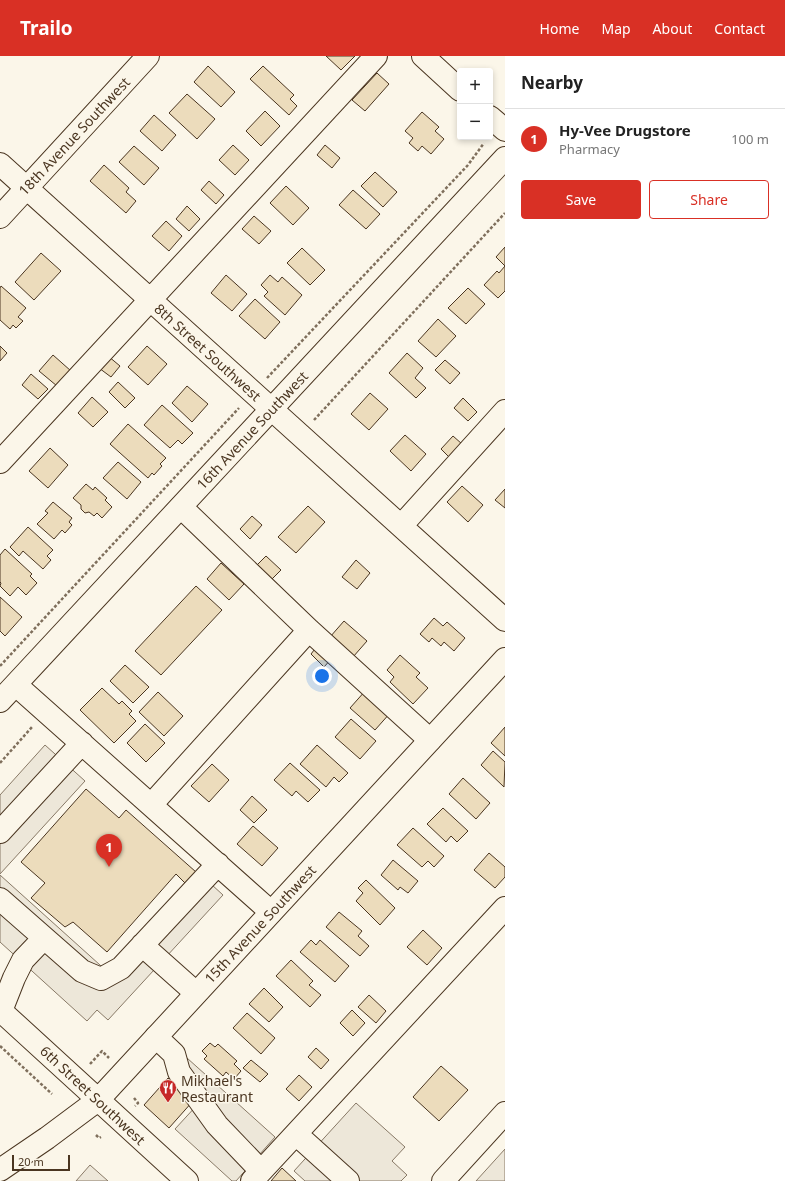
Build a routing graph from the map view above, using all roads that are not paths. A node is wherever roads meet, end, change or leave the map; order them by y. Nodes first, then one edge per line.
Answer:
1 (148, 56) edge
2 (376, 56) edge
3 (430, 58) edge
4 (457, 87) edge
5 (493, 120) edge
6 (505, 130) edge
7 (505, 158) edge
8 (0, 164) edge
9 (26, 188) junction
10 (0, 217) edge
11 (150, 300) junction
12 (271, 409) junction
13 (505, 411) edge
14 (0, 462) edge
15 (181, 507) junction
16 (401, 526) junction
17 (505, 620) edge
18 (309, 630) junction
19 (505, 659) edge
20 (16, 684) junction
21 (0, 701) edge
22 (430, 740) junction
23 (82, 743) junction
24 (151, 805) junction
25 (0, 832) edge
26 (218, 864) junction
27 (0, 899) edge
28 (505, 908) edge
29 (271, 912) junction
30 (44, 938) junction
31 (142, 945) junction
32 (196, 993) junction
33 (1, 1011) edge
34 (156, 1037) junction
35 (98, 1100) junction
36 (501, 1124) edge
37 (296, 1134) junction
38 (0, 1170) edge
39 (257, 1176) edge
40 (446, 1178) edge
41 (187, 1181) edge
42 (348, 1181) edge

1 - 9 main road, 18th Avenue Southwest
2 - 11 main road
3 - 4 main road
5 - 6 main road
7 - 12 main road, 16th Avenue Southwest
8 - 9 main road, 8th Street Southwest
9 - 10 main road, 18th Avenue Southwest
9 - 11 main road, 8th Street Southwest
11 - 12 main road, 8th Street Southwest
11 - 14 main road
12 - 15 main road, 16th Avenue Southwest
12 - 16 main road, 8th Street Southwest
13 - 16 main road
15 - 18 main road
15 - 20 main road, 16th Avenue Southwest
16 - 17 main road, 8th Street Southwest
18 - 22 main road
18 - 24 main road
19 - 22 main road, 15th Avenue Southwest
20 - 21 main road, 16th Avenue Southwest
20 - 23 main road
22 - 29 main road, 15th Avenue Southwest
23 - 24 main road
23 - 25 main road
24 - 26 main road
26 - 29 main road
26 - 31 main road
27 - 30 main road
28 - 37 main road
29 - 32 main road, 15th Avenue Southwest
30 - 31 main road
30 - 33 main road
31 - 32 main road
32 - 34 main road, 15th Avenue Southwest
33 - 35 main road, 6th Street Southwest
34 - 35 main road, 15th Avenue Southwest
34 - 39 main road
35 - 38 main road, 15th Avenue Southwest
35 - 41 main road, 6th Street Southwest
36 - 40 main road
37 - 39 main road
37 - 42 main road

